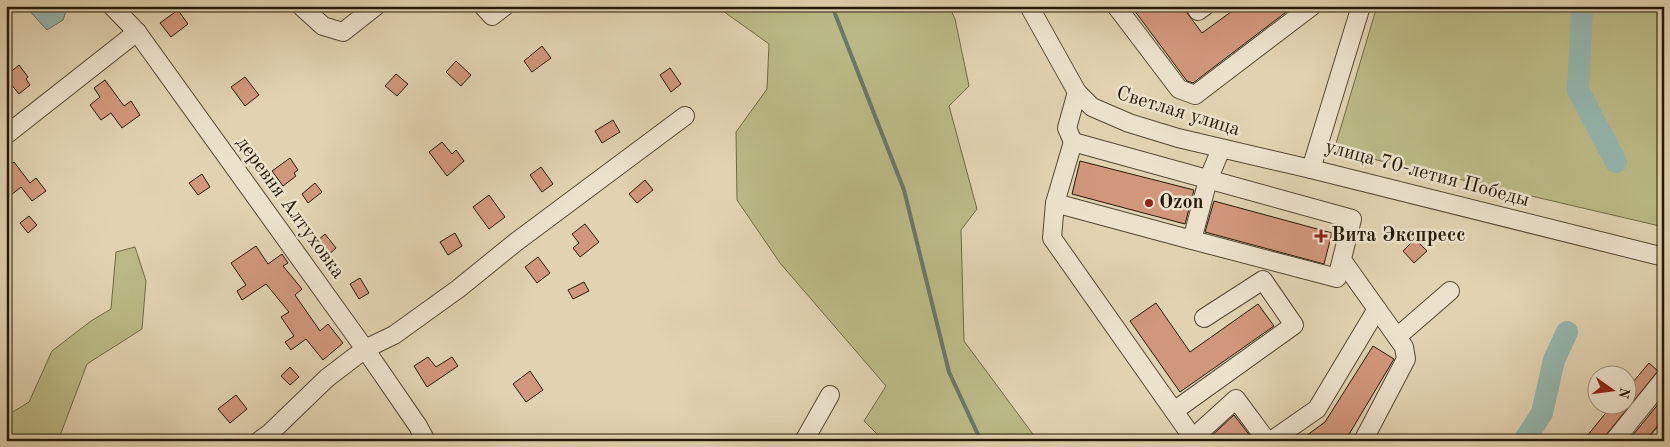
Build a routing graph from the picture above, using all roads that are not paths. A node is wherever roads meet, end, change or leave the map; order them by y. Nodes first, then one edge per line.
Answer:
1 (112, 6) edge
2 (301, 6) edge
3 (376, 6) edge
4 (483, 6) edge
5 (505, 6) edge
6 (1029, 6) edge
7 (1116, 6) edge
8 (1195, 6) edge
9 (1205, 6) edge
10 (1312, 6) edge
11 (1359, 8) edge
12 (137, 32) junction
13 (1077, 92) junction
14 (685, 116) dead end
15 (6, 135) edge
16 (1073, 142) junction
17 (1221, 149) junction
18 (1311, 169) junction
19 (1208, 180) junction
20 (1055, 203) junction
21 (1192, 240) junction
22 (1664, 257) edge
23 (1342, 260) junction
24 (1450, 291) dead end
25 (1377, 309) junction
26 (1204, 318) dead end
27 (1397, 337) junction
28 (365, 349) junction
29 (1664, 380) edge
30 (830, 395) dead end
31 (1174, 411) junction
32 (1664, 434) edge
33 (1194, 439) edge
34 (259, 441) edge
35 (426, 441) edge
36 (804, 441) edge
37 (1269, 441) edge
38 (1363, 441) edge
39 (1614, 441) edge
40 (1658, 441) edge

1 - 12 street, деревня Алтуховка
2 - 3 street
4 - 5 street
6 - 13 street, Светлая улица
7 - 10 street
8 - 9 street
11 - 18 street, улица 70-летия Победы
12 - 15 street
12 - 28 street, деревня Алтуховка
13 - 16 street
13 - 17 street, Светлая улица
14 - 28 street
16 - 19 street
16 - 20 street
17 - 18 street, Светлая улица
17 - 19 street
18 - 22 street, улица 70-летия Победы
19 - 21 street
19 - 23 street
20 - 21 street
20 - 31 street
21 - 23 street
23 - 25 street
24 - 27 street
25 - 27 street
25 - 37 street
26 - 31 street
27 - 38 street
28 - 34 street
28 - 35 street, деревня Алтуховка
29 - 39 street
30 - 36 street
31 - 33 street
32 - 40 street
33 - 37 street

